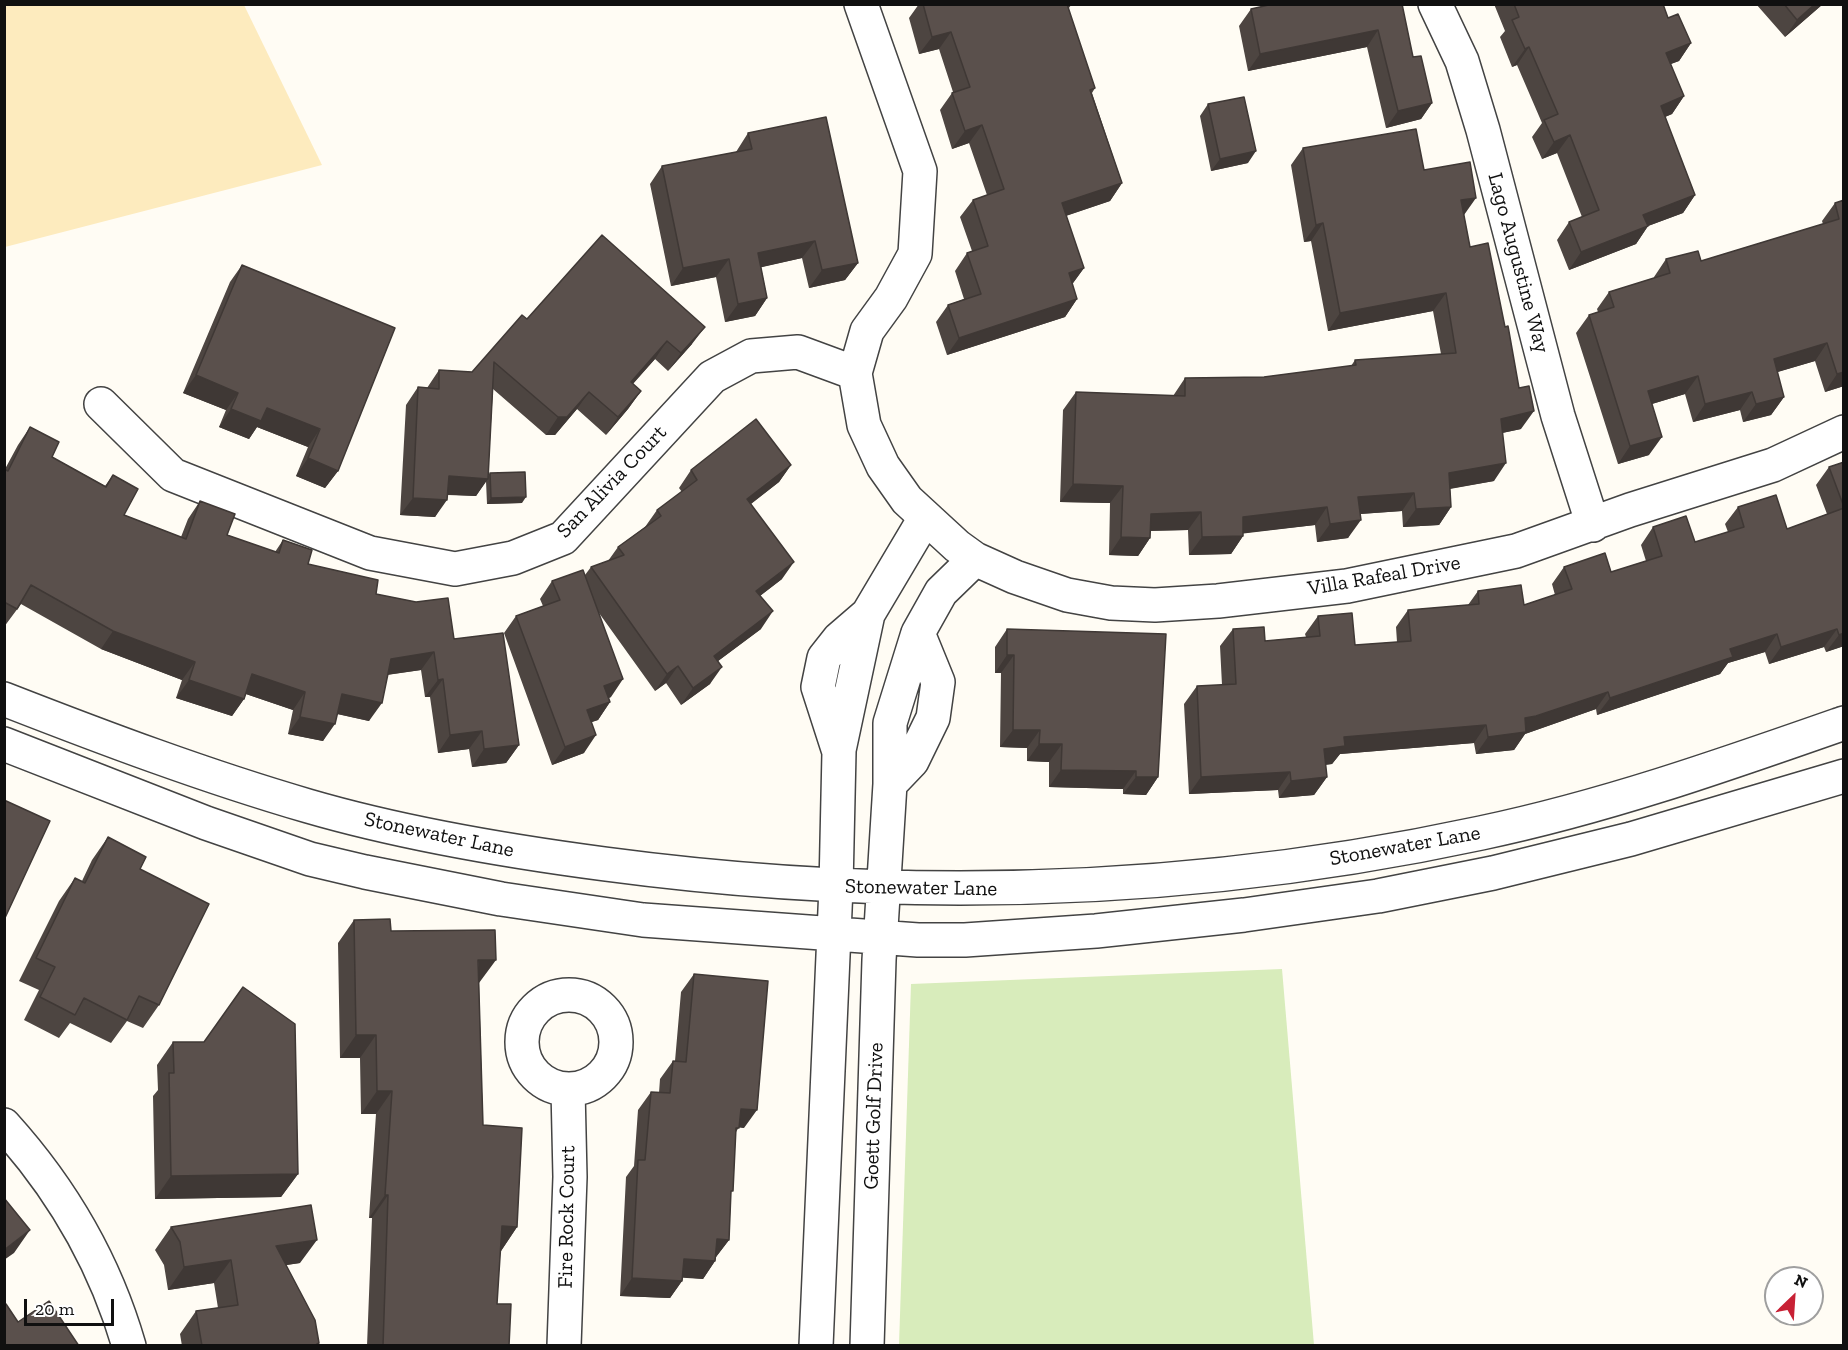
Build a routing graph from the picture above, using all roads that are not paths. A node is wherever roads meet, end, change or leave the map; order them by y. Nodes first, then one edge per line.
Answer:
1 (861, 4) edge
2 (1435, 4) edge
3 (855, 373) junction
4 (101, 404) dead end
5 (1844, 432) edge
6 (925, 518) junction
7 (1593, 525) junction
8 (975, 559) junction
9 (4, 699) edge
10 (1844, 723) edge
11 (4, 744) edge
12 (1844, 776) edge
13 (884, 886) junction
14 (836, 887) junction
15 (834, 935) junction
16 (880, 939) junction
17 (568, 1089) dead end
18 (4, 1125) edge
19 (129, 1346) edge
20 (564, 1346) edge
21 (816, 1346) edge
22 (867, 1346) edge

1 - 3 street
2 - 7 street, Lago Augustine Way
3 - 4 street, San Alivia Court
3 - 6 street, Villa Rafeal Drive
5 - 7 street, Villa Rafeal Drive
6 - 8 street, Villa Rafeal Drive
6 - 14 street
7 - 8 street, Villa Rafeal Drive
8 - 13 street, Goett Golf Drive
9 - 14 street, Stonewater Lane
10 - 13 street, Stonewater Lane
11 - 15 street, Stonewater Lane
12 - 16 street, Stonewater Lane
13 - 14 street, Stonewater Lane
13 - 16 street, Goett Golf Drive
14 - 15 street
15 - 16 street, Stonewater Lane
15 - 21 street
16 - 22 street, Goett Golf Drive
17 - 20 street, Fire Rock Court
18 - 19 street

